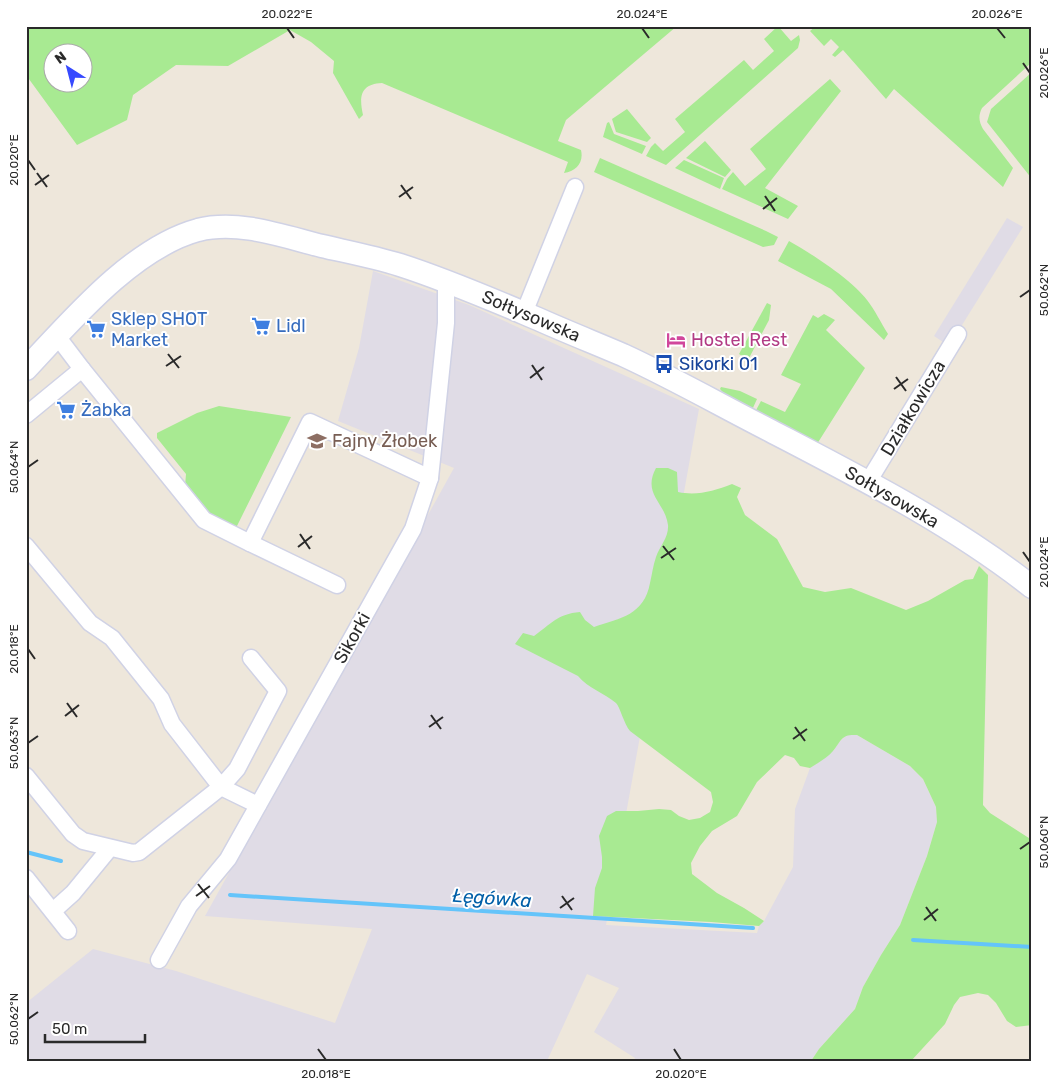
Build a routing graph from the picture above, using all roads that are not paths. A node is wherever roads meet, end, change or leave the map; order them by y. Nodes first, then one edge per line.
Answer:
1 (576, 187) dead end
2 (446, 281) junction
3 (524, 313) junction
4 (958, 334) dead end
5 (57, 336) junction
6 (26, 369) edge
7 (82, 369) junction
8 (26, 415) edge
9 (430, 478) junction
10 (868, 482) junction
11 (250, 543) junction
12 (26, 546) edge
13 (337, 585) dead end
14 (1032, 587) edge
15 (251, 658) dead end
16 (26, 776) edge
17 (222, 787) junction
18 (258, 805) junction
19 (110, 848) junction
20 (26, 878) edge
21 (53, 912) junction
22 (68, 930) dead end
23 (159, 960) dead end

1 - 3 street
2 - 3 street, Sołtysowska
2 - 5 street, Sołtysowska
2 - 9 street, Sikorki
3 - 10 street, Sołtysowska
4 - 10 street, Działkowicza
5 - 6 street, Sołtysowska
5 - 7 street
7 - 8 street
7 - 11 street
9 - 11 street
9 - 18 street, Sikorki
10 - 14 street, Sołtysowska
11 - 13 street
12 - 17 street
15 - 17 street
16 - 19 street
17 - 18 street
17 - 19 street
18 - 23 street, Sikorki
19 - 21 street
20 - 21 street
21 - 22 street

